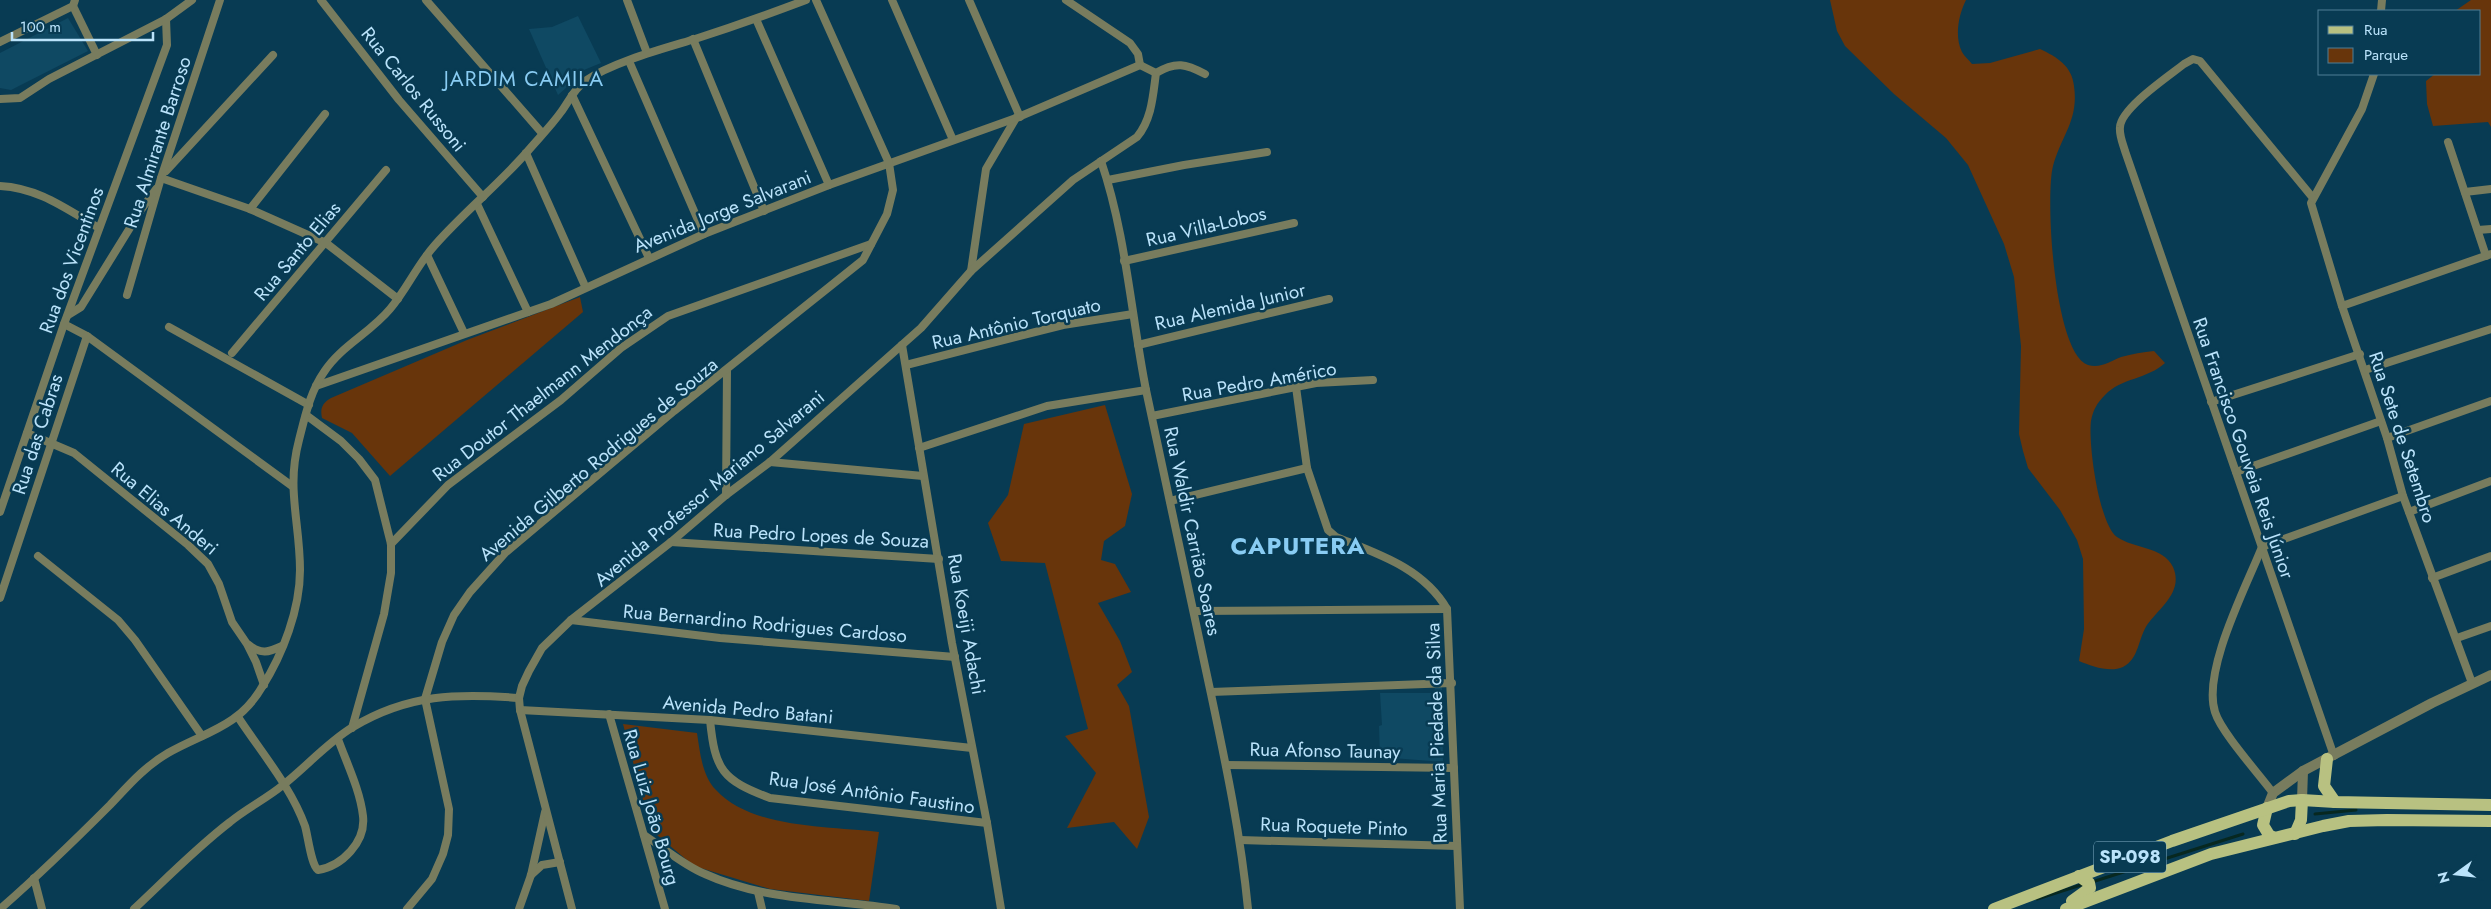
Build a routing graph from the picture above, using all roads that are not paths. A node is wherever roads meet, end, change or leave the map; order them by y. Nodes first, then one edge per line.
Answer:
1 (192, 0) edge
2 (220, 0) edge
3 (321, 0) edge
4 (426, 0) edge
5 (626, 0) edge
6 (806, 0) edge
7 (816, 0) edge
8 (892, 0) edge
9 (969, 0) edge
10 (1066, 0) edge
11 (74, 3) edge
12 (166, 19) junction
13 (756, 20) junction
14 (693, 39) junction
15 (0, 42) edge
16 (647, 53) junction
17 (97, 54) junction
18 (273, 55) dead end
19 (630, 60) junction
20 (1140, 65) junction
21 (1156, 73) junction
22 (1205, 74) dead end
23 (2374, 75) edge
24 (572, 95) junction
25 (0, 99) edge
26 (325, 114) dead end
27 (1018, 117) junction
28 (542, 133) junction
29 (953, 140) junction
30 (2448, 142) dead end
31 (1267, 152) dead end
32 (526, 153) junction
33 (1101, 161) junction
34 (889, 163) junction
35 (386, 170) dead end
36 (161, 179) junction
37 (1108, 180) junction
38 (828, 185) junction
39 (0, 186) edge
40 (2491, 189) edge
41 (2465, 192) junction
42 (482, 197) junction
43 (2313, 198) junction
44 (477, 204) junction
45 (250, 209) junction
46 (764, 211) junction
47 (1294, 223) dead end
48 (99, 228) junction
49 (2491, 229) edge
50 (2478, 230) junction
51 (704, 234) junction
52 (326, 243) junction
53 (871, 244) junction
54 (427, 255) junction
55 (2488, 255) edge
56 (649, 258) junction
57 (1124, 261) junction
58 (971, 271) junction
59 (585, 286) junction
60 (127, 295) dead end
61 (398, 299) junction
62 (1329, 300) dead end
63 (2342, 306) junction
64 (528, 312) junction
65 (1133, 314) junction
66 (68, 315) junction
67 (64, 324) junction
68 (169, 327) dead end
69 (2491, 329) edge
70 (464, 333) junction
71 (87, 336) junction
72 (902, 345) junction
73 (1138, 345) junction
74 (232, 353) dead end
75 (2360, 354) junction
76 (906, 365) junction
77 (2365, 370) junction
78 (727, 371) junction
79 (1372, 380) dead end
80 (316, 386) junction
81 (1296, 387) junction
82 (1146, 390) junction
83 (2491, 401) edge
84 (2211, 402) junction
85 (309, 405) junction
86 (306, 415) junction
87 (1152, 416) junction
88 (2381, 421) junction
89 (27, 433) junction
90 (2387, 438) junction
91 (52, 443) junction
92 (919, 448) junction
93 (770, 462) junction
94 (1307, 468) junction
95 (2236, 472) junction
96 (923, 476) junction
97 (2491, 480) edge
98 (292, 486) junction
99 (726, 495) junction
100 (2403, 496) junction
101 (1170, 501) junction
102 (0, 509) edge
103 (2409, 512) junction
104 (671, 542) junction
105 (391, 544) junction
106 (2262, 547) junction
107 (38, 556) dead end
108 (2491, 556) edge
109 (938, 559) junction
110 (2432, 578) junction
111 (0, 598) edge
112 (1447, 610) junction
113 (1195, 611) junction
114 (571, 620) junction
115 (2491, 626) edge
116 (2457, 638) junction
117 (247, 644) junction
118 (282, 646) junction
119 (955, 657) junction
120 (2491, 675) edge
121 (1452, 683) junction
122 (2472, 683) junction
123 (264, 685) junction
124 (1211, 692) junction
125 (519, 698) junction
126 (425, 699) junction
127 (520, 710) junction
128 (609, 714) junction
129 (238, 718) junction
130 (710, 720) junction
131 (352, 728) junction
132 (202, 736) junction
133 (338, 739) junction
134 (972, 748) junction
135 (2330, 758) junction
136 (1226, 765) junction
137 (1454, 768) junction
138 (2303, 771) junction
139 (284, 785) junction
140 (2273, 793) junction
141 (2302, 800) junction
142 (2335, 802) junction
143 (2491, 805) edge
144 (2267, 808) junction
145 (545, 809) junction
146 (2491, 821) edge
147 (987, 823) junction
148 (2296, 834) junction
149 (644, 835) junction
150 (2273, 837) junction
151 (1240, 840) junction
152 (1456, 846) junction
153 (560, 862) junction
154 (531, 875) junction
155 (2079, 876) junction
156 (34, 878) junction
157 (758, 892) junction
158 (855, 906) edge
159 (0, 909) edge
160 (42, 909) edge
161 (134, 909) edge
162 (407, 909) edge
163 (519, 909) edge
164 (572, 909) edge
165 (665, 909) edge
166 (762, 909) edge
167 (896, 909) edge
168 (1001, 909) edge
169 (1248, 909) edge
170 (1460, 909) edge
171 (1994, 909) edge
172 (2059, 909) edge
173 (2066, 909) edge

1 - 12 street
2 - 36 street, Rua Almirante Barroso
3 - 42 street, Rua Carlos Russoni
4 - 28 street
5 - 16 street
6 - 13 street
7 - 34 street, Avenida Gilberto Rodrigues de Souza
8 - 29 street
9 - 27 street
10 - 20 street
11 - 15 street
11 - 17 street
12 - 17 street
12 - 48 street, Rua dos Vicentinos
13 - 14 street
13 - 38 street
14 - 16 street
14 - 46 street
16 - 19 street
17 - 25 street
18 - 36 street
19 - 24 street
19 - 51 street
20 - 21 street
20 - 27 street, Avenida Jorge Salvarani
21 - 22 street
21 - 33 street, Avenida Professor Mariano Salvarani
23 - 43 street
24 - 28 street
24 - 56 street
26 - 45 street
27 - 29 street, Avenida Jorge Salvarani
27 - 58 street
28 - 32 street
29 - 34 street, Avenida Jorge Salvarani
30 - 41 street
31 - 37 street
32 - 42 street
32 - 59 street
33 - 37 street, Rua Waldir Carrião Soares
33 - 58 street, Avenida Professor Mariano Salvarani
34 - 38 street, Avenida Jorge Salvarani
34 - 53 street, Avenida Gilberto Rodrigues de Souza
35 - 52 street, Rua Santo Elias
36 - 45 street
36 - 60 street, Rua Almirante Barroso
36 - 66 street
37 - 57 street, Rua Waldir Carrião Soares
38 - 46 street, Avenida Jorge Salvarani
39 - 48 street
40 - 41 street
41 - 50 street
42 - 44 street
43 - 63 street, Rua Sete de Setembro
43 - 84 street, Rua Francisco Gouveia Reis Júnior
44 - 54 street
44 - 64 street
45 - 52 street
46 - 51 street, Avenida Jorge Salvarani
47 - 57 street, Rua Villa-Lobos
48 - 66 street, Rua dos Vicentinos
49 - 50 street
50 - 55 street
51 - 56 street, Avenida Jorge Salvarani
52 - 61 street
52 - 74 street, Rua Santo Elias
53 - 78 street, Avenida Gilberto Rodrigues de Souza
53 - 105 street, Rua Doutor Thaelmann Mendonça
54 - 61 street
54 - 70 street
55 - 63 street
56 - 59 street, Avenida Jorge Salvarani
57 - 65 street, Rua Waldir Carrião Soares
58 - 72 street, Avenida Professor Mariano Salvarani
59 - 64 street, Avenida Jorge Salvarani
61 - 80 street
62 - 73 street, Rua Alemida Junior
63 - 75 street, Rua Sete de Setembro
64 - 70 street, Avenida Jorge Salvarani
65 - 73 street, Rua Waldir Carrião Soares
65 - 76 street, Rua Antônio Torquato
66 - 67 street, Rua dos Vicentinos
67 - 71 street
67 - 89 street, Rua dos Vicentinos
68 - 85 street
69 - 77 street
70 - 80 street, Avenida Jorge Salvarani
71 - 91 street, Rua das Cabras
71 - 98 street
72 - 76 street, Rua Koeiji Adachi
72 - 93 street, Avenida Professor Mariano Salvarani
73 - 82 street, Rua Waldir Carrião Soares
75 - 77 street, Rua Sete de Setembro
75 - 84 street
76 - 92 street, Rua Koeiji Adachi
77 - 88 street, Rua Sete de Setembro
78 - 99 street
78 - 126 street, Avenida Gilberto Rodrigues de Souza
79 - 81 street, Rua Pedro Américo
80 - 85 street
81 - 87 street, Rua Pedro Américo
81 - 94 street, Rua Maria Piedade da Silva
82 - 87 street, Rua Waldir Carrião Soares
82 - 92 street
83 - 90 street
84 - 95 street, Rua Francisco Gouveia Reis Júnior
85 - 86 street
86 - 98 street
86 - 105 street
87 - 101 street, Rua Waldir Carrião Soares
88 - 90 street, Rua Sete de Setembro
88 - 95 street
89 - 91 street, Rua Elias Anderi
89 - 102 street, Rua dos Vicentinos
90 - 100 street, Rua Sete de Setembro
91 - 111 street, Rua das Cabras
91 - 117 street, Rua Elias Anderi
92 - 96 street, Rua Koeiji Adachi
93 - 96 street
93 - 99 street, Avenida Professor Mariano Salvarani
94 - 101 street
94 - 112 street, Rua Maria Piedade da Silva
95 - 106 street, Rua Francisco Gouveia Reis Júnior
96 - 109 street, Rua Koeiji Adachi
97 - 103 street
98 - 118 street
99 - 104 street, Avenida Professor Mariano Salvarani
100 - 103 street, Rua Sete de Setembro
100 - 106 street
101 - 113 street, Rua Waldir Carrião Soares
103 - 110 street, Rua Sete de Setembro
104 - 109 street, Rua Pedro Lopes de Souza
104 - 114 street, Avenida Professor Mariano Salvarani
105 - 131 street
106 - 135 street, Rua Francisco Gouveia Reis Júnior
106 - 140 street
107 - 132 street
108 - 110 street
109 - 119 street, Rua Koeiji Adachi
110 - 116 street, Rua Sete de Setembro
112 - 113 street
112 - 121 street, Rua Maria Piedade da Silva
113 - 124 street, Rua Waldir Carrião Soares
114 - 119 street, Rua Bernardino Rodrigues Cardoso
114 - 125 street, Avenida Professor Mariano Salvarani
115 - 116 street
116 - 122 street, Rua Sete de Setembro
117 - 118 street
117 - 123 street, Rua Elias Anderi
118 - 123 street
119 - 134 street, Rua Koeiji Adachi
120 - 122 street
121 - 124 street
121 - 137 street, Rua Maria Piedade da Silva
122 - 135 street
123 - 129 street
124 - 136 street, Rua Waldir Carrião Soares
125 - 126 street
125 - 127 street, Avenida Professor Mariano Salvarani
126 - 131 street
126 - 162 street, Avenida Gilberto Rodrigues de Souza
127 - 128 street, Avenida Pedro Batani
127 - 145 street, Avenida Professor Mariano Salvarani
128 - 130 street, Avenida Pedro Batani
128 - 149 street, Rua Luiz João Bourg
129 - 132 street
129 - 139 street
130 - 134 street, Avenida Pedro Batani
130 - 147 street, Rua José Antônio Faustino
131 - 133 street
132 - 156 street
133 - 139 street
133 - 139 street
134 - 147 street, Rua Koeiji Adachi
135 - 138 street
135 - 142 main road
136 - 137 street, Rua Afonso Taunay
136 - 151 street, Rua Waldir Carrião Soares
137 - 152 street, Rua Maria Piedade da Silva
138 - 140 street
138 - 141 street
139 - 161 street
140 - 144 street
141 - 142 main road, SP-098
141 - 144 main road, SP-098
141 - 148 main road
142 - 143 main road, SP-098
144 - 150 main road
144 - 155 main road, SP-098
145 - 153 street, Avenida Professor Mariano Salvarani
145 - 154 street
146 - 148 main road, SP-098
147 - 168 street, Rua Koeiji Adachi
148 - 150 main road, SP-098
149 - 157 street
149 - 165 street, Rua Luiz João Bourg
150 - 173 main road, SP-098
151 - 152 street, Rua Roquete Pinto
151 - 169 street, Rua Waldir Carrião Soares
152 - 170 street, Rua Maria Piedade da Silva
153 - 154 street
153 - 164 street, Avenida Professor Mariano Salvarani
154 - 163 street
155 - 171 main road, SP-098
155 - 172 main road
156 - 159 street
156 - 160 street
157 - 158 street
157 - 166 street
158 - 167 street

